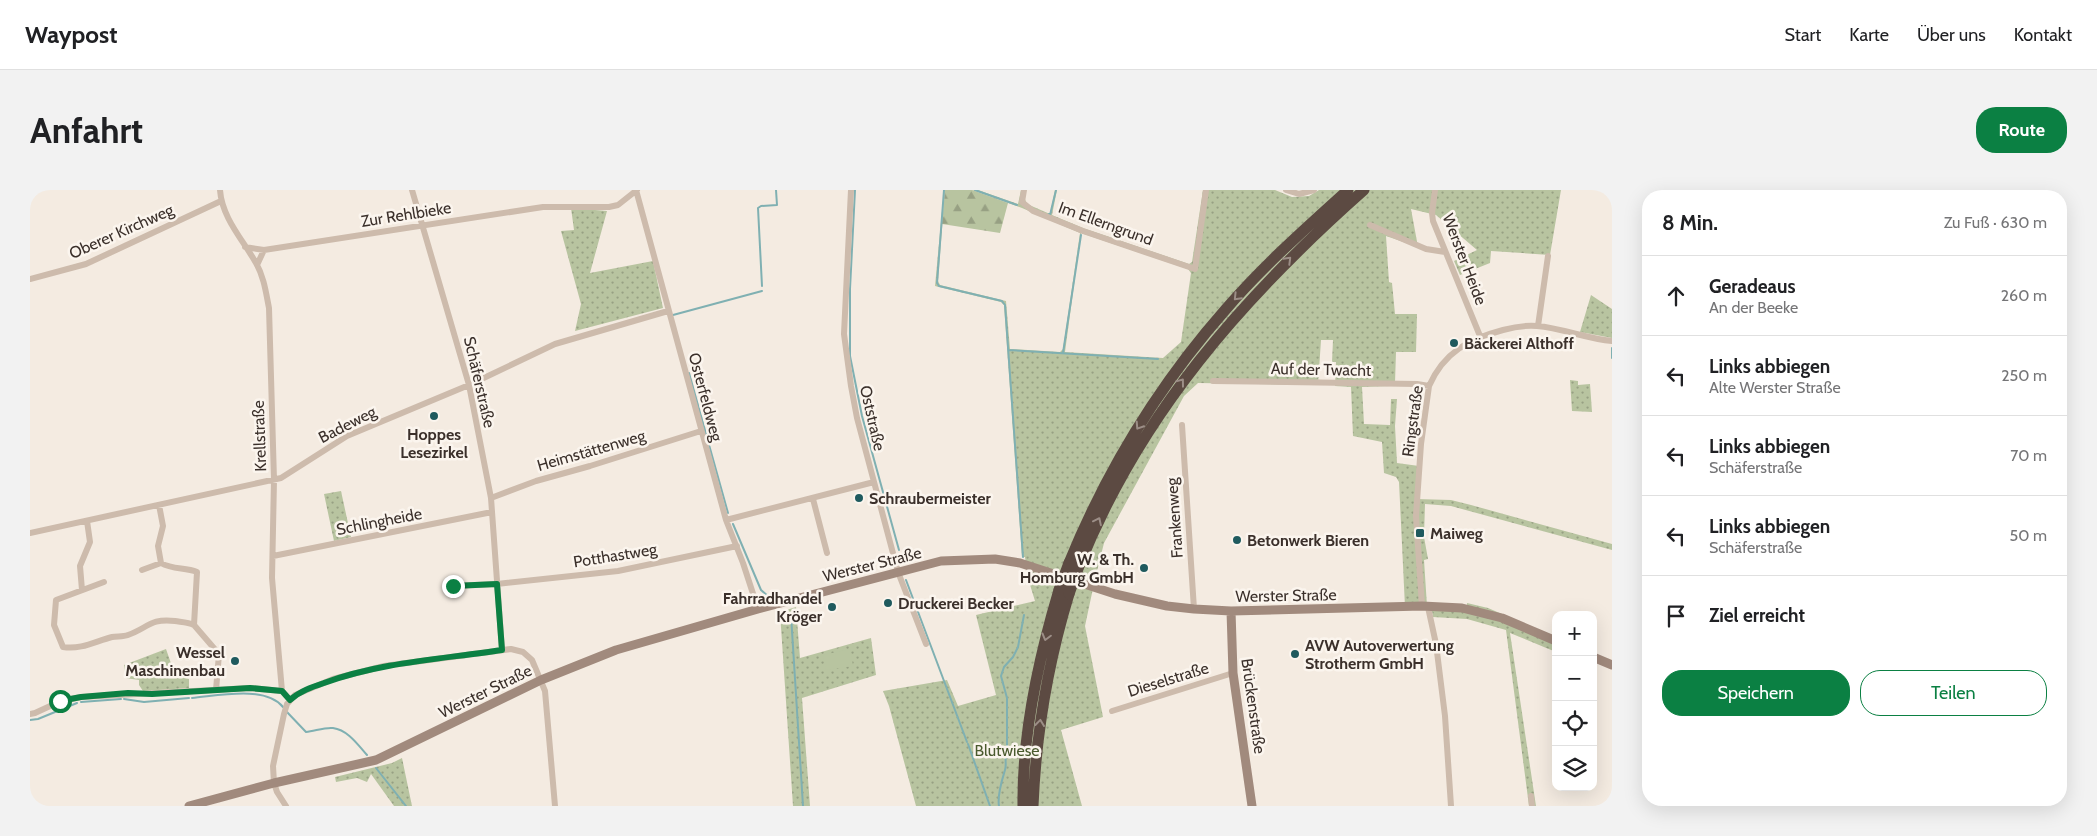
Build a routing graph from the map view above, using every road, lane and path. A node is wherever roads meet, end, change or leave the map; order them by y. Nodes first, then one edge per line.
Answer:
1 (220, 190) edge
2 (412, 190) edge
3 (636, 190) edge
4 (850, 190) edge
5 (1024, 190) edge
6 (1206, 190) edge
7 (1286, 190) edge
8 (1314, 190) edge
9 (1348, 190) edge
10 (1364, 190) edge
11 (1435, 190) edge
12 (222, 201) junction
13 (1370, 224) dead end
14 (422, 225) junction
15 (245, 247) junction
16 (264, 250) junction
17 (1445, 252) junction
18 (1548, 256) dead end
19 (257, 265) junction
20 (30, 280) edge
21 (668, 311) junction
22 (1538, 326) junction
23 (1480, 336) junction
24 (1612, 342) edge
25 (1213, 381) dead end
26 (469, 384) junction
27 (1429, 386) junction
28 (1182, 425) dead end
29 (701, 431) junction
30 (274, 480) junction
31 (874, 482) junction
32 (491, 498) junction
33 (813, 498) junction
34 (159, 505) junction
35 (492, 512) junction
36 (726, 520) junction
37 (87, 521) junction
38 (30, 533) edge
39 (737, 546) junction
40 (827, 553) dead end
41 (273, 556) junction
42 (161, 563) junction
43 (1074, 564) junction
44 (142, 570) dead end
45 (898, 572) junction
46 (104, 582) dead end
47 (497, 584) junction
48 (453, 586) dead end
49 (82, 590) junction
50 (1064, 592) junction
51 (1425, 607) junction
52 (758, 608) junction
53 (1194, 609) junction
54 (1231, 610) junction
55 (194, 625) junction
56 (1552, 639) edge
57 (926, 644) dead end
58 (502, 650) junction
59 (1597, 659) edge
60 (1612, 665) edge
61 (1233, 672) junction
62 (541, 680) junction
63 (216, 690) junction
64 (282, 691) junction
65 (289, 702) junction
66 (1112, 711) dead end
67 (30, 714) edge
68 (274, 783) junction
69 (1531, 796) dead end
70 (189, 806) edge
71 (286, 806) edge
72 (555, 806) edge
73 (1023, 806) edge
74 (1033, 806) edge
75 (1252, 806) edge
76 (1451, 806) edge
77 (1532, 806) edge

1 - 12 street, Krellstraße
2 - 14 street, Schäferstraße
3 - 14 street, Zur Rehlbieke
3 - 21 street, Osterfeldweg
4 - 31 street, Oststraße
5 - 6 street, Im Ellerngrund
7 - 8 street
9 -> 43 highway
43 -> 10 highway
11 - 17 street, Werster Heide
12 - 15 street, Krellstraße
12 - 20 street, Oberer Kirchweg
13 - 17 street
14 - 16 street, Zur Rehlbieke
14 - 26 street, Schäferstraße
15 - 16 street, Zur Rehlbieke
15 - 19 street, Krellstraße
16 - 19 street
17 - 23 street, Werster Heide
18 - 22 street
19 - 30 street, Krellstraße
21 - 26 street, Badeweg
21 - 29 street, Osterfeldweg
22 - 23 street, Ringstraße
22 - 24 street, Ringstraße
23 - 27 street, Ringstraße
25 - 27 street, Auf der Twacht
26 - 30 street, Badeweg
26 - 32 street, Schäferstraße
27 - 51 street, Ringstraße
28 - 53 street, Frankenweg
29 - 32 street, Heimstättenweg
29 - 36 street, Osterfeldweg
30 - 34 street, Badeweg
30 - 41 street, Krellstraße
31 - 33 street
31 - 45 street, Oststraße
32 - 35 street, Schäferstraße
33 - 36 street
33 - 40 street
34 - 37 street, Badeweg
34 - 42 street
35 - 41 street, Schlingheide
35 - 47 street, Schäferstraße
36 - 39 street, Osterfeldweg
37 - 38 street, Badeweg
37 - 49 street
39 - 47 street, Potthastweg
39 - 52 street, Osterfeldweg
41 - 64 street, Krellstraße
42 - 44 street
42 - 55 street
43 - 50 highway, bridge
45 - 52 main road, Werster Straße
45 - 53 main road, Werster Straße
45 - 57 street, Oststraße
46 - 49 street
47 - 48 street
47 - 58 street, Schäferstraße
49 - 55 street
50 -> 73 highway
74 -> 50 highway
51 - 54 main road, Werster Straße
51 - 56 main road, Werster Straße
51 - 76 street, Ringstraße
52 - 62 main road, Werster Straße
53 - 54 main road, Werster Straße
54 - 61 main road, Brückenstraße
55 - 63 street
58 - 62 street
58 - 65 street
59 - 60 main road
61 - 66 street, Dieselstraße
61 - 75 main road, Brückenstraße
62 - 68 main road, Werster Straße
62 - 72 street
63 - 64 street
63 - 67 street
64 - 65 street
65 - 68 street
68 - 70 main road, Werster Straße
68 - 71 street
69 - 77 street

